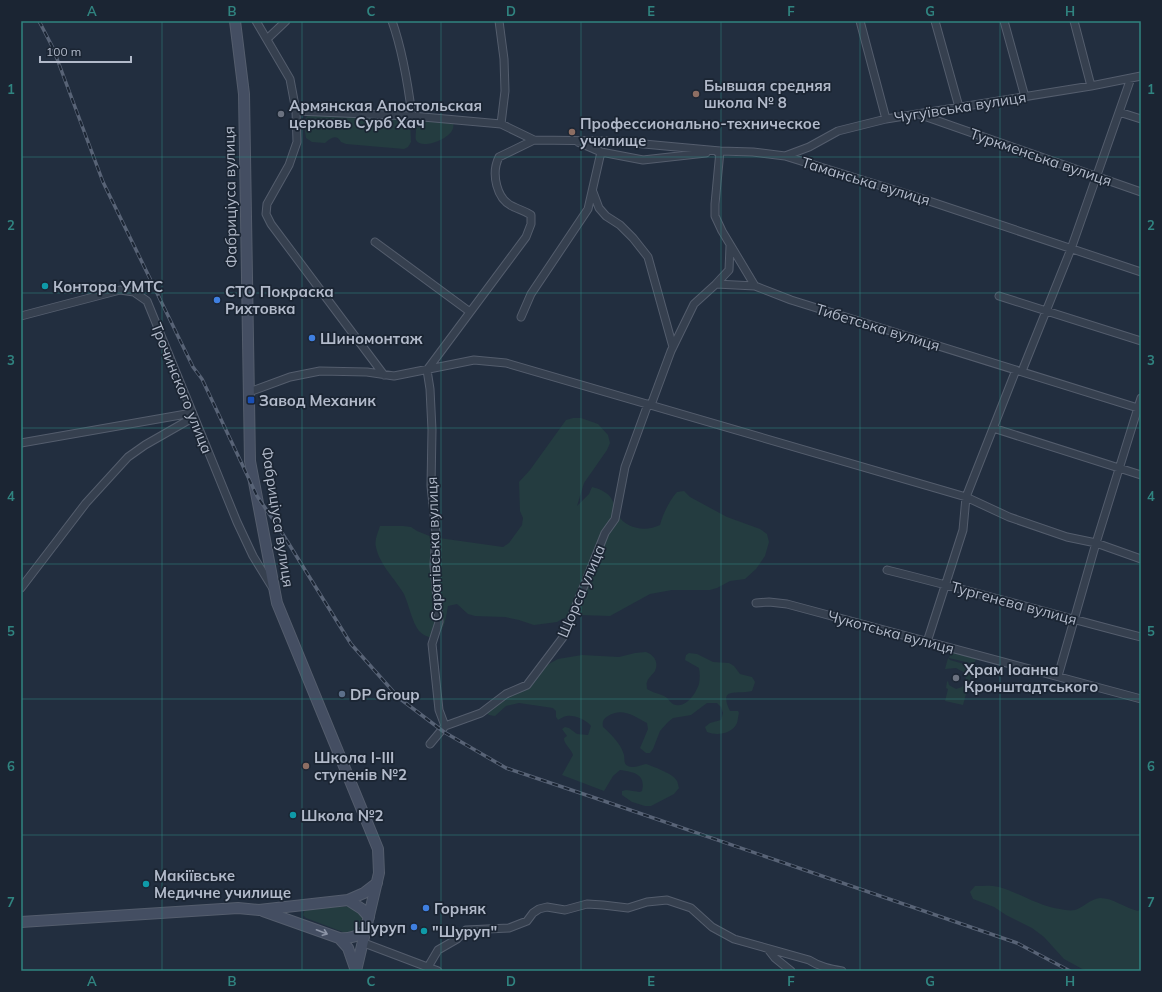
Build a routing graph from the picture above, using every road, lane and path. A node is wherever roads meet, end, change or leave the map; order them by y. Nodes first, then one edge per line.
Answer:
1 (235, 21) edge
2 (256, 21) edge
3 (286, 21) edge
4 (392, 21) edge
5 (499, 21) edge
6 (860, 21) edge
7 (935, 21) edge
8 (1004, 21) edge
9 (1074, 21) edge
10 (267, 39) junction
11 (1141, 76) edge
12 (1131, 78) junction
13 (1091, 86) junction
14 (1025, 97) junction
15 (959, 107) junction
16 (296, 111) junction
17 (1119, 112) junction
18 (919, 114) junction
19 (412, 116) junction
20 (886, 119) junction
21 (1141, 119) edge
22 (501, 124) junction
23 (534, 140) junction
24 (576, 141) junction
25 (720, 151) junction
26 (601, 152) junction
27 (785, 156) junction
28 (1096, 176) junction
29 (593, 192) junction
30 (1141, 192) edge
31 (375, 242) dead end
32 (730, 246) junction
33 (1071, 249) junction
34 (1141, 272) edge
35 (716, 284) junction
36 (755, 286) junction
37 (999, 296) dead end
38 (1047, 311) junction
39 (470, 312) junction
40 (21, 316) edge
41 (521, 317) dead end
42 (1141, 341) edge
43 (672, 347) junction
44 (427, 370) junction
45 (1019, 370) junction
46 (384, 375) junction
47 (249, 392) junction
48 (1141, 398) edge
49 (649, 404) junction
50 (1139, 408) edge
51 (193, 415) junction
52 (992, 428) junction
53 (21, 443) edge
54 (1119, 468) junction
55 (1141, 475) edge
56 (966, 497) junction
57 (1096, 543) junction
58 (1141, 560) edge
59 (887, 570) dead end
60 (947, 585) junction
61 (21, 588) edge
62 (275, 592) junction
63 (756, 603) dead end
64 (1075, 620) junction
65 (1141, 637) edge
66 (928, 642) junction
67 (1058, 676) junction
68 (1141, 699) edge
69 (445, 726) junction
70 (430, 744) dead end
71 (377, 883) junction
72 (348, 900) junction
73 (300, 906) junction
74 (259, 910) junction
75 (369, 917) junction
76 (21, 922) edge
77 (297, 922) junction
78 (366, 931) junction
79 (339, 938) junction
80 (364, 943) junction
81 (767, 948) junction
82 (428, 967) junction
83 (356, 971) edge
84 (438, 971) edge
85 (791, 971) edge
86 (842, 971) edge

1 - 47 main road, Фабриціуса вулиця
2 - 10 street
3 - 10 street
4 - 19 street
5 - 22 street
6 - 20 street
7 - 15 street
8 - 14 street
9 - 13 street
10 - 16 street
11 - 12 street, Чугуївська вулиця
12 - 13 street, Чугуївська вулиця
12 - 17 street
13 - 14 street, Чугуївська вулиця
14 - 15 street, Чугуївська вулиця
15 - 18 street, Чугуївська вулиця
16 - 19 street, Таманська вулиця
16 - 46 street
17 - 21 street
17 - 28 street
18 - 20 street, Чугуївська вулиця
18 - 28 street, Туркменська вулиця
19 - 22 street, Таманська вулиця
20 - 27 street, Чугуївська вулиця
22 - 23 street, Таманська вулиця
23 - 24 street, Таманська вулиця
23 - 39 street
24 - 25 street, Таманська вулиця
24 - 26 street
25 - 26 street
25 - 27 street, Таманська вулиця
25 - 32 street
26 - 29 street
27 - 33 street, Таманська вулиця
28 - 30 street, Туркменська вулиця
28 - 33 street
29 - 41 street
29 - 43 street
31 - 39 street
32 - 35 street, Щорса улица
32 - 36 street
33 - 34 street, Таманська вулиця
33 - 38 street
35 - 36 street, Тибетська вулиця
35 - 43 street, Щорса улица
36 - 45 street, Тибетська вулиця
37 - 38 street
38 - 42 street
38 - 45 street
39 - 44 street
40 - 51 street, Трочинского улица
43 - 49 street, Щорса улица
44 - 46 street
44 - 49 street
44 - 69 street, Саратівська вулиця
45 - 50 street, Тибетська вулиця
45 - 52 street
46 - 47 street
47 - 62 main road, Фабриціуса вулиця
48 - 50 street
49 - 56 street
49 - 69 street, Щорса улица
50 - 54 street
51 - 53 street
51 - 61 street
51 - 62 street, Трочинского улица
52 - 54 street
52 - 56 street
54 - 55 street
54 - 57 street
56 - 57 street
56 - 60 street
57 - 58 street
57 - 64 street
59 - 60 street, Тургенєва вулиця
60 - 64 street, Тургенєва вулиця
60 - 66 street
62 - 71 main road, Фабриціуса вулиця
63 - 66 street, Чукотська вулиця
64 - 65 street, Тургенєва вулиця
64 - 67 street
66 - 67 street, Чукотська вулиця
67 - 68 street, Чукотська вулиця
69 - 70 street
71 - 72 main road
71 - 75 main road, Фабриціуса вулиця
72 - 73 main road
72 - 75 main road
73 - 74 main road
73 - 77 main road
74 - 76 main road
74 - 77 main road
75 - 78 main road, Фабриціуса вулиця
77 -> 79 main road
78 - 79 main road
78 - 80 main road, Фабриціуса вулиця
79 - 83 main road
80 - 82 street
80 - 83 main road, Фабриціуса вулиця
81 - 82 street
81 - 85 street
81 - 86 street
82 - 84 street

